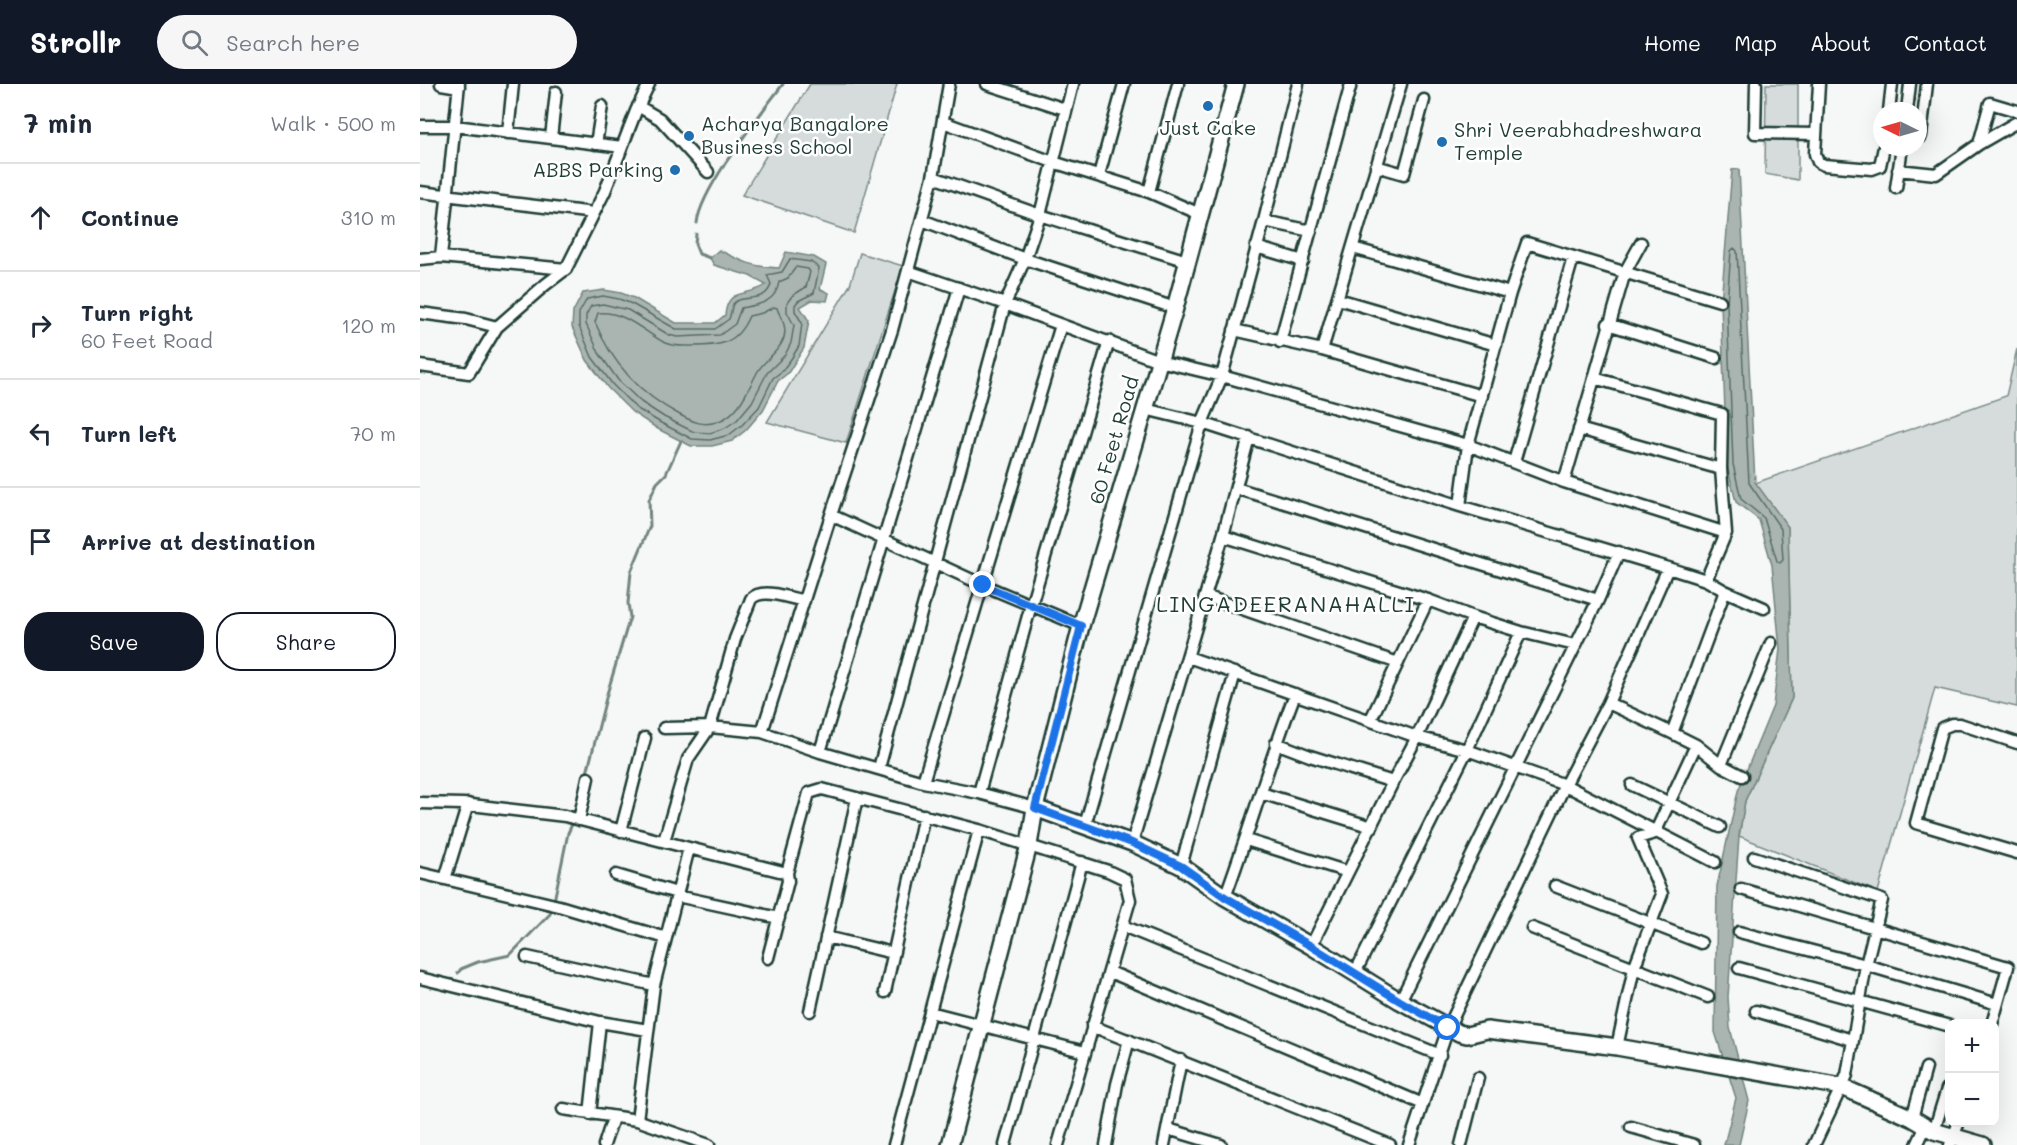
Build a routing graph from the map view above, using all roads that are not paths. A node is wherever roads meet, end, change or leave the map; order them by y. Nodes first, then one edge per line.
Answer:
1 (441, 84) edge
2 (513, 84) edge
3 (949, 84) edge
4 (987, 84) edge
5 (1073, 84) edge
6 (1124, 84) edge
7 (1178, 84) edge
8 (1236, 84) edge
9 (1298, 84) edge
10 (1351, 84) edge
11 (1401, 84) edge
12 (1756, 84) edge
13 (1819, 84) edge
14 (1892, 84) edge
15 (1910, 84) edge
16 (1927, 84) edge
17 (646, 85) edge
18 (459, 86) edge
19 (556, 92) dead end
20 (1424, 100) dead end
21 (1890, 102) edge
22 (1907, 102) edge
23 (1925, 102) edge
24 (602, 106) dead end
25 (638, 106) junction
26 (1065, 109) junction
27 (2017, 111) edge
28 (943, 122) junction
29 (2017, 122) edge
30 (420, 126) edge
31 (455, 126) junction
32 (508, 133) junction
33 (1816, 134) junction
34 (551, 138) junction
35 (597, 144) junction
36 (1979, 144) junction
37 (622, 147) junction
38 (1883, 156) edge
39 (1900, 156) edge
40 (1053, 162) junction
41 (1376, 166) junction
42 (1898, 170) junction
43 (708, 172) dead end
44 (1099, 175) junction
45 (933, 177) junction
46 (1896, 188) dead end
47 (420, 192) edge
48 (1149, 192) junction
49 (447, 195) junction
50 (594, 213) junction
51 (1200, 214) junction
52 (1040, 215) junction
53 (922, 220) junction
54 (1264, 221) junction
55 (1311, 231) junction
56 (1641, 243) dead end
57 (1256, 247) junction
58 (1353, 248) junction
59 (441, 257) junction
60 (1573, 258) junction
61 (420, 259) edge
62 (1025, 260) junction
63 (1187, 261) junction
64 (1303, 261) junction
65 (566, 269) junction
66 (908, 271) junction
67 (1625, 272) junction
68 (959, 288) junction
69 (1510, 293) junction
70 (1338, 299) junction
71 (1720, 301) dead end
72 (1005, 304) junction
73 (1174, 308) junction
74 (420, 313) edge
75 (1061, 324) junction
76 (1608, 324) junction
77 (497, 327) junction
78 (1234, 330) junction
79 (1109, 341) junction
80 (1280, 342) junction
81 (1496, 345) junction
82 (1322, 350) junction
83 (1716, 358) dead end
84 (1159, 361) junction
85 (420, 366) edge
86 (1222, 376) junction
87 (1594, 378) junction
88 (1482, 396) junction
89 (1145, 409) junction
90 (1202, 423) junction
91 (1579, 429) junction
92 (1249, 437) junction
93 (1468, 445) junction
94 (1514, 462) junction
95 (1721, 469) junction
96 (1564, 482) junction
97 (1236, 488) junction
98 (1460, 506) junction
99 (831, 515) junction
100 (1726, 533) junction
101 (1223, 536) junction
102 (884, 538) junction
103 (1619, 552) junction
104 (936, 563) junction
105 (1668, 568) junction
106 (1706, 580) junction
107 (983, 585) junction
108 (1725, 591) junction
109 (1205, 596) junction
110 (1428, 600) junction
111 (1598, 600) junction
112 (804, 601) junction
113 (1030, 605) junction
114 (1764, 608) dead end
115 (1473, 617) junction
116 (1081, 626) junction
117 (1521, 632) junction
118 (1771, 643) dead end
119 (1575, 645) junction
120 (1188, 657) junction
121 (1398, 663) junction
122 (1235, 673) junction
123 (1295, 694) junction
124 (1608, 703) junction
125 (1371, 720) junction
126 (710, 727) junction
127 (664, 728) dead end
128 (762, 732) junction
129 (1672, 733) junction
130 (1418, 737) junction
131 (645, 738) dead end
132 (1276, 743) junction
133 (2017, 743) edge
134 (1696, 745) junction
135 (1467, 750) junction
136 (820, 752) junction
137 (1720, 765) junction
138 (1516, 767) junction
139 (879, 768) junction
140 (1742, 776) dead end
141 (588, 778) dead end
142 (923, 782) junction
143 (1393, 782) junction
144 (1565, 785) junction
145 (1632, 785) dead end
146 (980, 793) junction
147 (1261, 793) junction
148 (857, 798) junction
149 (420, 803) edge
150 (468, 804) junction
151 (1669, 804) junction
152 (1035, 808) junction
153 (924, 815) junction
154 (576, 819) junction
155 (1084, 825) junction
156 (1372, 827) junction
157 (1720, 827) dead end
158 (979, 830) junction
159 (621, 831) junction
160 (1656, 832) junction
161 (1246, 840) junction
162 (664, 842) junction
163 (1132, 843) junction
164 (1029, 845) junction
165 (688, 848) junction
166 (2017, 854) edge
167 (1754, 857) dead end
168 (1082, 862) junction
169 (1715, 862) dead end
170 (1181, 866) junction
171 (1348, 872) junction
172 (420, 873) edge
173 (787, 873) junction
174 (616, 875) dead end
175 (445, 879) junction
176 (1556, 886) dead end
177 (1741, 889) dead end
178 (677, 895) junction
179 (1225, 897) junction
180 (779, 918) junction
181 (1651, 923) junction
182 (1123, 926) junction
183 (1532, 928) dead end
184 (1874, 929) junction
185 (1739, 932) dead end
186 (826, 937) junction
187 (666, 938) junction
188 (1701, 942) dead end
189 (1311, 946) junction
190 (893, 953) junction
191 (527, 957) dead end
192 (768, 958) dead end
193 (1866, 965) junction
194 (1634, 968) junction
195 (1738, 968) dead end
196 (1110, 972) junction
197 (1355, 973) junction
198 (420, 978) edge
199 (654, 985) junction
200 (885, 992) dead end
201 (1708, 997) dead end
202 (1400, 1001) junction
203 (1859, 1003) junction
204 (1997, 1004) junction
205 (810, 1011) dead end
206 (1756, 1011) dead end
207 (930, 1012) junction
208 (1993, 1019) edge
209 (600, 1022) junction
210 (980, 1025) junction
211 (1945, 1025) edge
212 (1092, 1026) junction
213 (1448, 1028) junction
214 (648, 1030) junction
215 (1035, 1039) junction
216 (1129, 1040) junction
217 (1852, 1040) junction
218 (1617, 1047) junction
219 (1085, 1052) junction
220 (1440, 1054) junction
221 (1181, 1060) junction
222 (1926, 1068) dead end
223 (1478, 1078) dead end
224 (1842, 1087) junction
225 (1945, 1094) edge
226 (1424, 1104) junction
227 (563, 1109) dead end
228 (590, 1114) junction
229 (613, 1118) junction
230 (1912, 1118) junction
231 (637, 1120) junction
232 (1631, 1127) dead end
233 (1930, 1128) junction
234 (1168, 1129) junction
235 (1955, 1134) edge
236 (604, 1145) edge
237 (709, 1145) edge
238 (894, 1145) edge
239 (950, 1145) edge
240 (1005, 1145) edge
241 (1058, 1145) edge
242 (1106, 1145) edge
243 (1164, 1145) edge
244 (1221, 1145) edge
245 (1389, 1145) edge
246 (1409, 1145) edge
247 (1461, 1145) edge
248 (1694, 1145) edge
249 (1814, 1145) edge
250 (1917, 1145) edge
251 (1983, 1145) edge

1 - 18 street
2 - 32 street
3 - 28 street
4 - 26 street
5 - 26 street
6 - 44 street
7 - 48 street
8 - 51 street, 60 Feet Road
9 - 54 street
10 - 55 street
11 - 41 street
12 - 33 street
13 - 33 street
14 - 21 street
15 - 22 street
16 - 23 street
17 - 25 street
18 - 31 street
19 - 34 street
20 - 41 street
24 - 35 street
25 - 37 street
25 - 43 street
26 - 40 street
27 - 36 street
28 - 40 street
28 - 45 street
29 - 36 street
30 - 31 street
31 - 32 street
31 - 49 street
32 - 34 street
33 - 38 street
34 - 35 street
35 - 37 street
36 - 42 street
37 - 50 street
39 - 42 street
40 - 44 street
40 - 52 street
41 - 58 street
42 - 46 street
44 - 48 street
45 - 52 street
45 - 53 street
47 - 49 street
48 - 51 street
49 - 50 street
49 - 59 street
50 - 65 street
51 - 63 street, 60 Feet Road
52 - 62 street
52 - 63 street
53 - 62 street
53 - 66 street
54 - 55 street
54 - 57 street
55 - 64 street
56 - 67 street
57 - 64 street
57 - 78 street
58 - 69 street
58 - 70 street
59 - 61 street
59 - 65 street
60 - 67 street
60 - 69 street
60 - 94 street
62 - 72 street
62 - 73 street
63 - 73 street, 60 Feet Road
64 - 80 street
65 - 77 street
66 - 68 street
66 - 99 street
67 - 71 street
67 - 76 street
68 - 72 street
68 - 102 street
69 - 81 street
70 - 81 street
70 - 82 street
72 - 75 street
72 - 104 street
73 - 84 street, 60 Feet Road
74 - 77 street
75 - 79 street
75 - 107 street
76 - 83 street
76 - 87 street
77 - 85 street
78 - 80 street
78 - 86 street
79 - 84 street
79 - 113 street
80 - 82 street
81 - 88 street
82 - 88 street
84 - 86 street
84 - 89 street, 60 Feet Road
86 - 90 street
86 - 93 street
87 - 91 street
87 - 95 street
88 - 93 street
89 - 90 street
89 - 116 street, 60 Feet Road
90 - 92 street
90 - 155 street
91 - 95 street
91 - 96 street
92 - 97 street
92 - 98 street
93 - 94 street
93 - 98 street
94 - 96 street
95 - 100 street
96 - 100 street
97 - 101 street
97 - 111 street
98 - 103 street
99 - 102 street
99 - 112 street
100 - 106 street
101 - 109 street
101 - 110 street
102 - 104 street
102 - 136 street
103 - 105 street
103 - 111 street
104 - 107 street
104 - 139 street
105 - 106 street
105 - 124 street
106 - 108 street
107 - 113 street
107 - 142 street
108 - 114 street
108 - 129 street
109 - 120 street
109 - 121 street
110 - 115 street
110 - 121 street
111 - 119 street
112 - 126 street
112 - 128 street
113 - 116 street
113 - 146 street
115 - 117 street
115 - 130 street
116 - 152 street, 60 Feet Road
117 - 119 street
117 - 135 street
118 - 137 street
119 - 138 street
120 - 122 street
120 - 163 street
121 - 125 street
122 - 123 street
122 - 170 street
123 - 125 street
123 - 132 street
124 - 129 street
124 - 144 street
125 - 130 street
126 - 127 street
126 - 128 street
126 - 162 street
128 - 136 street
129 - 134 street
130 - 135 street
130 - 143 street
131 - 159 street
132 - 143 street
132 - 147 street
133 - 166 street
134 - 137 street
134 - 151 street
135 - 138 street
135 - 197 street
136 - 139 street
137 - 140 street
138 - 144 street
138 - 202 street
139 - 142 street
141 - 154 street
142 - 146 street
143 - 156 street
144 - 160 street
144 - 213 street
145 - 151 street
146 - 152 street
147 - 156 street
147 - 161 street
148 - 153 street
148 - 173 street
148 - 186 street
149 - 150 street
150 - 154 street
150 - 175 street
151 - 157 street
151 - 160 street
152 - 155 street
152 - 164 street, 60 Feet Road
153 - 158 street
153 - 190 street
154 - 159 street
155 - 163 street
156 - 171 street
158 - 164 street
158 - 207 street
159 - 162 street
160 - 169 street
160 - 181 street
161 - 171 street
161 - 179 street
162 - 165 street
163 - 170 street
164 - 168 street
164 - 210 street, 60 Feet Road
165 - 173 street
165 - 178 street
167 - 184 street
168 - 182 street
168 - 215 street
170 - 179 street
171 - 189 street
172 - 175 street
173 - 180 street
174 - 178 street
175 - 187 street
176 - 181 street
177 - 184 street
178 - 180 street
178 - 187 street
179 - 189 street
180 - 192 street
181 - 188 street
181 - 194 street
182 - 196 street
182 - 220 street
183 - 194 street
184 - 193 street
184 - 204 street
185 - 193 street
186 - 190 street
186 - 205 street
187 - 199 street
189 - 197 street
190 - 200 street
191 - 199 street
193 - 203 street
193 - 204 street
194 - 201 street
194 - 218 street
195 - 203 street
196 - 212 street
196 - 226 street
197 - 202 street
198 - 209 street
199 - 214 street
202 - 213 street
203 - 211 street
203 - 217 street
204 - 208 street
206 - 217 street
207 - 210 street
207 - 238 street
209 - 214 street
209 - 228 street
210 - 215 street
210 - 239 street, 60 Feet Road
212 - 216 street
212 - 219 street
213 - 218 street
213 - 220 street
214 - 231 street
215 - 219 street
215 - 240 street
216 - 221 street
216 - 242 street
217 - 224 street
218 - 224 street
219 - 241 street
220 - 226 street
221 - 234 street
221 - 245 street
222 - 230 street
223 - 247 street
224 - 230 street
224 - 249 street
225 - 233 street
226 - 246 street
227 - 228 street
228 - 229 street
229 - 231 street
229 - 236 street
230 - 233 street
231 - 237 street
232 - 248 street
233 - 235 street
233 - 250 street
234 - 243 street
234 - 244 street
235 - 251 street

